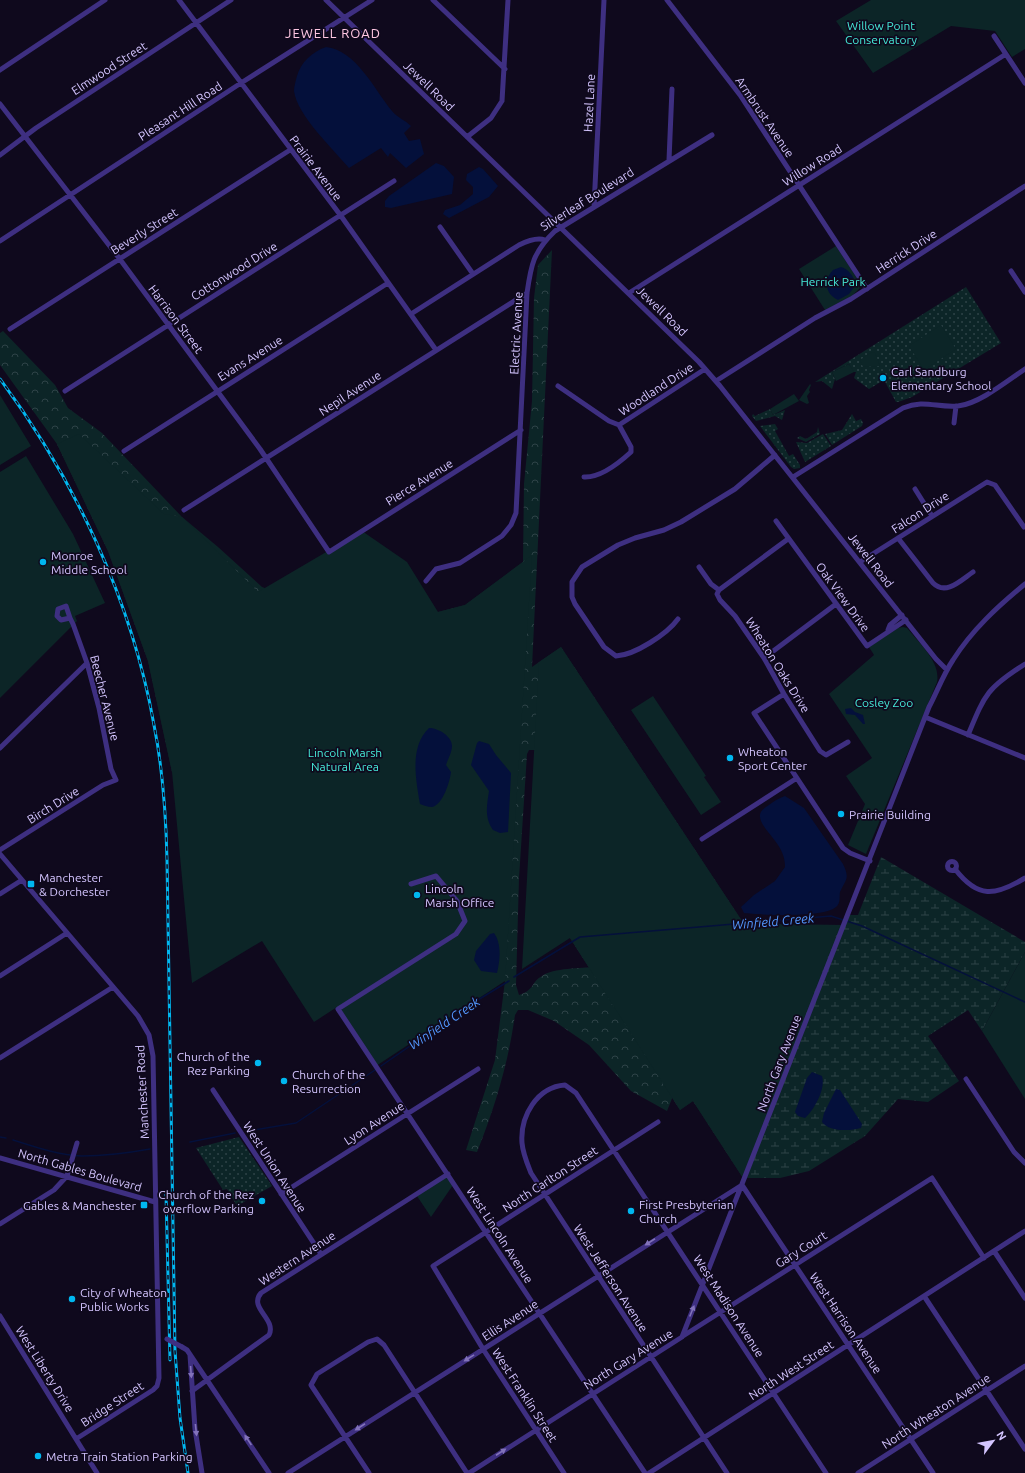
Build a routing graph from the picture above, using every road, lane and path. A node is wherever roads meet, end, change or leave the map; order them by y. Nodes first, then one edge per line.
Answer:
1 (105, 0) edge
2 (179, 0) edge
3 (231, 0) edge
4 (326, 0) edge
5 (372, 0) edge
6 (433, 0) edge
7 (508, 0) edge
8 (604, 0) edge
9 (668, 0) edge
10 (344, 18) junction
11 (196, 23) junction
12 (994, 36) dead end
13 (1006, 54) junction
14 (505, 69) junction
15 (0, 70) edge
16 (241, 83) junction
17 (1025, 83) edge
18 (672, 89) dead end
19 (0, 104) edge
20 (712, 135) dead end
21 (25, 136) junction
22 (467, 137) junction
23 (290, 150) junction
24 (0, 155) edge
25 (669, 160) junction
26 (394, 182) dead end
27 (799, 185) junction
28 (1025, 186) edge
29 (70, 195) junction
30 (594, 208) junction
31 (341, 216) junction
32 (440, 227) dead end
33 (560, 227) junction
34 (545, 240) junction
35 (0, 242) edge
36 (119, 258) junction
37 (1011, 271) dead end
38 (473, 274) junction
39 (388, 282) junction
40 (867, 289) junction
41 (1025, 292) edge
42 (527, 293) junction
43 (629, 293) junction
44 (411, 314) junction
45 (168, 325) junction
46 (10, 329) dead end
47 (436, 350) junction
48 (705, 369) junction
49 (1025, 369) edge
50 (716, 381) junction
51 (558, 386) dead end
52 (217, 391) junction
53 (65, 392) dead end
54 (956, 406) junction
55 (954, 423) dead end
56 (619, 425) junction
57 (521, 430) junction
58 (124, 451) dead end
59 (775, 455) junction
60 (267, 458) junction
61 (584, 477) dead end
62 (793, 477) junction
63 (915, 489) dead end
64 (184, 510) dead end
65 (932, 516) junction
66 (776, 521) dead end
67 (1024, 527) dead end
68 (898, 538) junction
69 (788, 539) junction
70 (329, 552) joint
71 (860, 562) junction
72 (700, 567) dead end
73 (973, 572) dead end
74 (426, 581) dead end
75 (1025, 584) edge
76 (719, 590) junction
77 (836, 604) junction
78 (70, 618) dead end
79 (904, 618) junction
80 (678, 619) dead end
81 (764, 658) junction
82 (87, 663) junction
83 (1024, 664) edge
84 (947, 670) junction
85 (784, 694) junction
86 (925, 717) junction
87 (968, 735) junction
88 (848, 742) dead end
89 (0, 748) edge
90 (1025, 758) edge
91 (115, 777) joint
92 (797, 778) junction
93 (702, 839) dead end
94 (0, 850) edge
95 (0, 854) edge
96 (870, 861) junction
97 (955, 869) dead end
98 (1025, 878) edge
99 (22, 880) junction
100 (411, 884) dead end
101 (0, 894) edge
102 (67, 933) junction
103 (0, 976) edge
104 (113, 987) junction
105 (0, 1058) edge
106 (478, 1069) dead end
107 (966, 1079) dead end
108 (213, 1090) dead end
109 (408, 1114) junction
110 (658, 1122) dead end
111 (77, 1143) dead end
112 (614, 1150) junction
113 (0, 1158) edge
114 (1025, 1163) edge
115 (448, 1174) junction
116 (67, 1176) junction
117 (742, 1185) junction
118 (281, 1194) junction
119 (544, 1195) junction
120 (155, 1202) junction
121 (0, 1224) edge
122 (667, 1231) junction
123 (1025, 1231) edge
124 (486, 1232) junction
125 (994, 1251) junction
126 (321, 1254) junction
127 (984, 1258) junction
128 (795, 1265) junction
129 (432, 1266) joint
130 (597, 1276) junction
131 (703, 1285) junction
132 (924, 1296) junction
133 (1025, 1298) edge
134 (720, 1312) junction
135 (539, 1313) junction
136 (0, 1316) edge
137 (682, 1337) junction
138 (159, 1338) junction
139 (849, 1345) junction
140 (483, 1349) junction
141 (190, 1354) junction
142 (650, 1356) junction
143 (1025, 1366) edge
144 (207, 1380) junction
145 (158, 1383) joint
146 (192, 1391) junction
147 (987, 1391) junction
148 (414, 1392) junction
149 (774, 1393) junction
150 (592, 1394) junction
151 (536, 1430) junction
152 (345, 1437) junction
153 (704, 1438) junction
154 (76, 1439) junction
155 (911, 1439) junction
156 (1025, 1449) edge
157 (97, 1473) edge
158 (202, 1473) edge
159 (269, 1473) edge
160 (288, 1473) edge
161 (369, 1473) edge
162 (468, 1473) edge
163 (564, 1473) edge
164 (645, 1473) edge
165 (649, 1473) edge
166 (727, 1473) edge
167 (826, 1473) edge
168 (858, 1473) edge
169 (933, 1473) edge

1 - 15 street
2 - 11 street, Prairie Avenue
3 - 11 street, Elmwood Street
4 - 10 street, Jewell Road
5 - 10 street, Pleasant Hill Road
6 - 14 street
7 - 14 street
8 - 30 street, Hazel Lane
9 - 27 street, Armbrust Avenue
10 - 16 street, Pleasant Hill Road
10 - 22 street, Jewell Road
11 - 16 street, Prairie Avenue
11 - 21 street, Elmwood Street
12 - 13 street
13 - 17 street
13 - 27 street, Willow Road
14 - 22 street
16 - 23 street, Prairie Avenue
16 - 29 street, Pleasant Hill Road
18 - 25 street
19 - 21 street, Harrison Street
20 - 25 street, Silverleaf Boulevard
21 - 24 street, Elmwood Street
21 - 29 street, Harrison Street
22 - 33 street, Jewell Road
23 - 31 street, Prairie Avenue
23 - 36 street, Beverly Street
25 - 30 street, Silverleaf Boulevard
26 - 31 street, Cottonwood Drive
27 - 40 street, Armbrust Avenue
27 - 43 street, Willow Road
28 - 40 street, Herrick Drive
29 - 35 street, Pleasant Hill Road
29 - 36 street, Harrison Street
30 - 33 street, Silverleaf Boulevard
31 - 39 street, Prairie Avenue
31 - 45 street, Cottonwood Drive
32 - 38 street
33 - 34 street, Silverleaf Boulevard
33 - 43 street, Jewell Road
34 - 38 street, Silverleaf Boulevard
34 - 42 street, Electric Avenue
36 - 45 street, Harrison Street
36 - 46 street, Beverly Street
37 - 41 street
38 - 44 street, Silverleaf Boulevard
39 - 44 street, Prairie Avenue
39 - 52 street, Evans Avenue
40 - 50 street, Herrick Drive
42 - 47 street, Nepil Avenue
42 - 57 street, Electric Avenue
43 - 48 street, Jewell Road
44 - 47 street, Prairie Avenue
45 - 52 street, Harrison Street
45 - 53 street, Cottonwood Drive
47 - 60 street, Nepil Avenue
48 - 50 street, Jewell Road
48 - 56 street, Woodland Drive
49 - 54 street
50 - 59 street, Jewell Road
51 - 56 street
52 - 58 street, Evans Avenue
52 - 60 street, Harrison Street
54 - 55 street
54 - 62 street
56 - 61 street
57 - 70 street, Pierce Avenue
57 - 74 street, Electric Avenue
59 - 62 street, Jewell Road
59 - 80 street
60 - 64 street, Nepil Avenue
60 - 70 street, Harrison Street
62 - 71 street, Jewell Road
63 - 65 street
65 - 67 street, Falcon Drive
65 - 68 street, Falcon Drive
66 - 69 street, Oak View Drive
68 - 71 street, Falcon Drive
68 - 73 street
69 - 76 street
69 - 77 street, Oak View Drive
71 - 79 street, Jewell Road
72 - 76 street, Wheaton Oaks Drive
75 - 84 street, North Gary Avenue
76 - 81 street, Wheaton Oaks Drive
77 - 79 street, Oak View Drive
77 - 81 street
78 - 82 street, Beecher Avenue
79 - 84 street, Jewell Road
81 - 85 street, Wheaton Oaks Drive
82 - 89 street
82 - 91 street, Beecher Avenue
83 - 87 street
84 - 86 street, North Gary Avenue
85 - 88 street, Wheaton Oaks Drive
85 - 92 street
86 - 87 street
86 - 96 street, North Gary Avenue
87 - 90 street
91 - 94 street, Birch Drive
92 - 93 street
92 - 96 street
95 - 99 street, Manchester Road
96 - 117 street, North Gary Avenue
97 - 98 street
99 - 101 street
99 - 102 street, Manchester Road
100 - 109 street, West Lincoln Avenue
102 - 103 street
102 - 104 street, Manchester Road
104 - 105 street
104 - 120 street, Manchester Road
106 - 109 street, Lyon Avenue
107 - 114 street
108 - 118 street, West Union Avenue
109 - 115 street, West Lincoln Avenue
109 - 118 street, Lyon Avenue
110 - 112 street, North Carlton Street
111 - 116 street
112 - 119 street, North Carlton Street
112 - 119 street, West Jefferson Avenue
112 - 122 street, West Madison Avenue
113 - 116 street, North Gables Boulevard
115 - 124 street, West Lincoln Avenue
115 - 126 street, Western Avenue
116 - 120 street, North Gables Boulevard
116 - 121 street
117 - 122 street, Ellis Avenue
117 - 128 street, West Harrison Avenue
117 - 131 street, North Gary Avenue
118 - 126 street, West Union Avenue
119 - 124 street, North Carlton Street
119 - 130 street, West Jefferson Avenue
120 - 138 street, Manchester Road
122 -> 130 street, Ellis Avenue
122 - 131 street, West Madison Avenue
123 - 125 street, North West Street
124 - 129 street, North Carlton Street
124 - 135 street, West Lincoln Avenue
125 - 127 street, North West Street
125 - 133 street
126 - 144 street, Western Avenue
127 - 128 street, Gary Court
127 - 132 street, North West Street
128 - 134 street, Gary Court
128 - 139 street, West Harrison Avenue
129 - 140 street, West Franklin Street
130 - 135 street, Ellis Avenue
130 - 142 street, West Jefferson Avenue
131 - 134 street, West Madison Avenue
137 -> 131 street, North Gary Avenue
132 - 139 street, North West Street
132 - 147 street
134 - 137 street, Gary Court
134 - 149 street, West Madison Avenue
135 - 140 street, Ellis Avenue
135 - 150 street, West Lincoln Avenue
136 - 154 street, West Liberty Drive
137 - 142 street, North Gary Avenue
138 - 141 street, bridge
138 - 145 street, Manchester Road
139 - 149 street, North West Street
139 - 155 street, West Harrison Avenue
140 -> 148 street, Ellis Avenue
140 - 151 street, West Franklin Street
141 - 144 street
141 -> 146 street
142 - 150 street, North Gary Avenue
142 - 153 street, West Jefferson Avenue
143 - 147 street, North Wheaton Avenue
144 - 146 street, Western Avenue
159 -> 144 street
145 - 154 street, Bridge Street
146 -> 158 street
147 - 155 street, North Wheaton Avenue
147 - 156 street
148 -> 152 street, Ellis Avenue
148 - 152 street
148 - 162 street
149 - 153 street, North West Street
149 - 167 street, West Madison Avenue
150 - 151 street, North Gary Avenue
150 - 164 street, West Lincoln Avenue
162 -> 151 street, North Gary Avenue
151 - 163 street, West Franklin Street
152 - 160 street, Ellis Avenue
152 - 161 street
153 - 165 street, North West Street
153 - 166 street, West Jefferson Avenue
154 - 157 street, West Liberty Drive
155 - 168 street, North Wheaton Avenue
155 - 169 street, West Harrison Avenue

